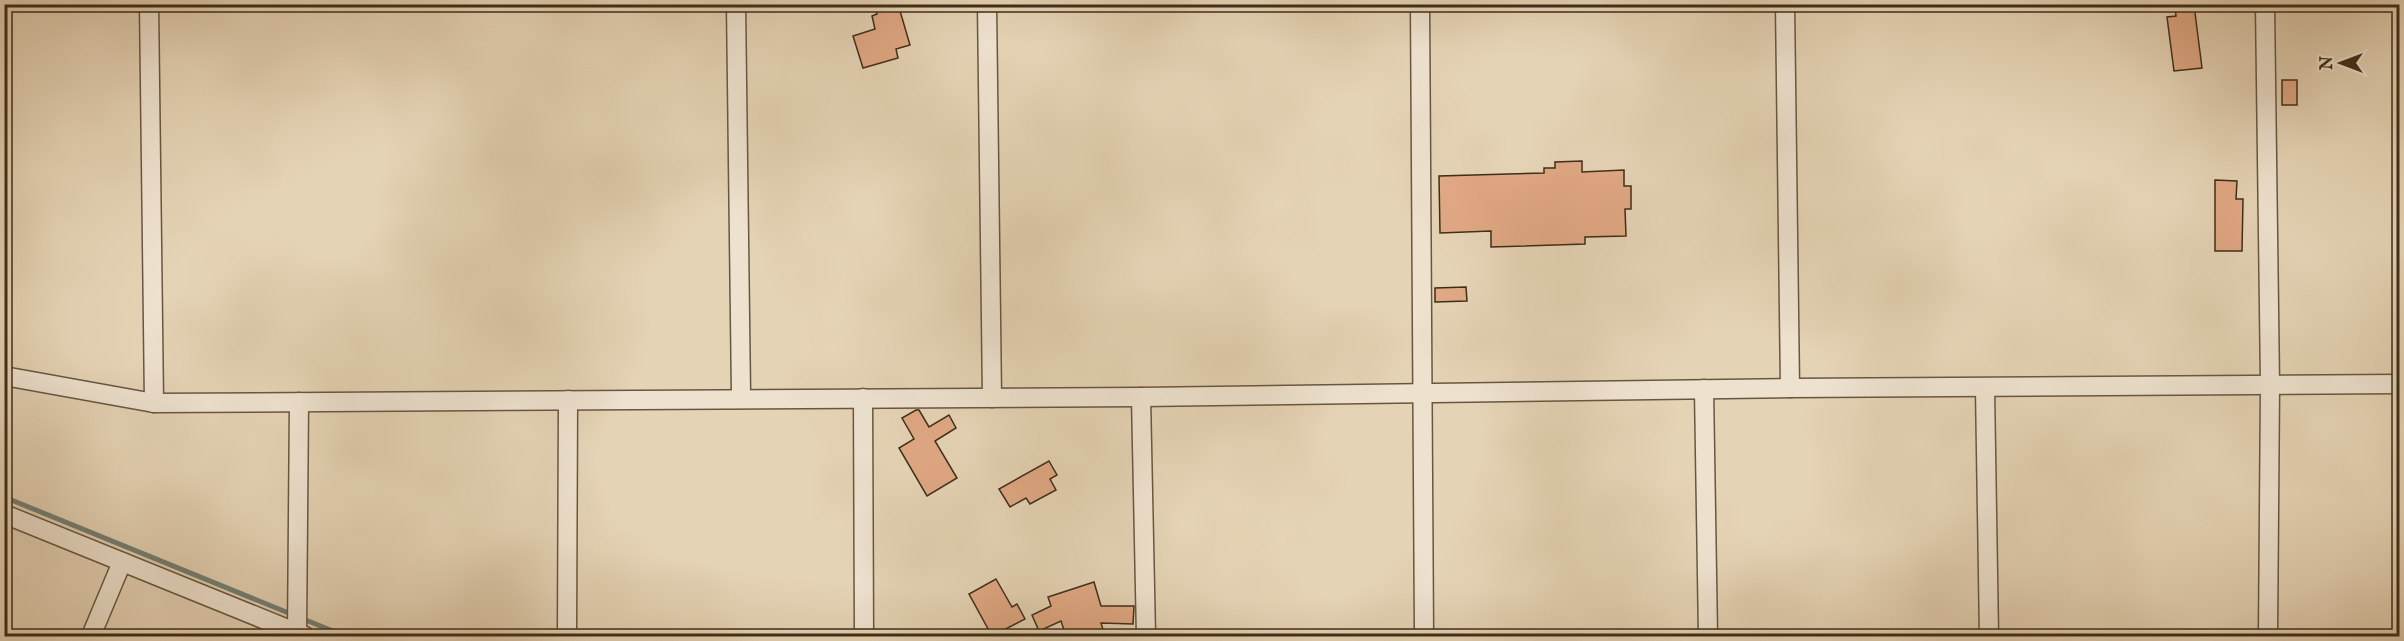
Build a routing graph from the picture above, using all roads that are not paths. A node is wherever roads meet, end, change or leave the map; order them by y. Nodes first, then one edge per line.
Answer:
1 (149, 4) edge
2 (736, 4) edge
3 (987, 4) edge
4 (1420, 4) edge
5 (1785, 4) edge
6 (2265, 4) edge
7 (4, 376) edge
8 (2400, 384) edge
9 (2270, 385) junction
10 (1790, 388) junction
11 (1985, 388) junction
12 (1704, 389) junction
13 (1423, 393) junction
14 (1141, 397) junction
15 (863, 398) junction
16 (992, 398) junction
17 (737, 399) junction
18 (568, 400) junction
19 (299, 402) junction
20 (154, 403) junction
21 (4, 514) edge
22 (122, 562) junction
23 (91, 636) edge
24 (300, 636) edge
25 (567, 636) edge
26 (864, 636) edge
27 (1146, 636) edge
28 (1424, 636) edge
29 (1708, 636) edge
30 (1989, 636) edge
31 (2268, 636) edge

1 - 20 street
2 - 17 street
3 - 16 street
4 - 13 street
5 - 10 street
6 - 9 street
7 - 20 street
8 - 9 street
9 - 11 street
9 - 31 street
10 - 11 street
10 - 12 street
11 - 30 street
12 - 13 street
12 - 29 street
13 - 14 street
13 - 28 street
14 - 16 street
14 - 27 street
15 - 16 street
15 - 17 street
15 - 26 street
17 - 18 street
18 - 19 street
18 - 25 street
19 - 20 street
19 - 24 street
21 - 22 street
22 - 23 street
22 - 24 street

